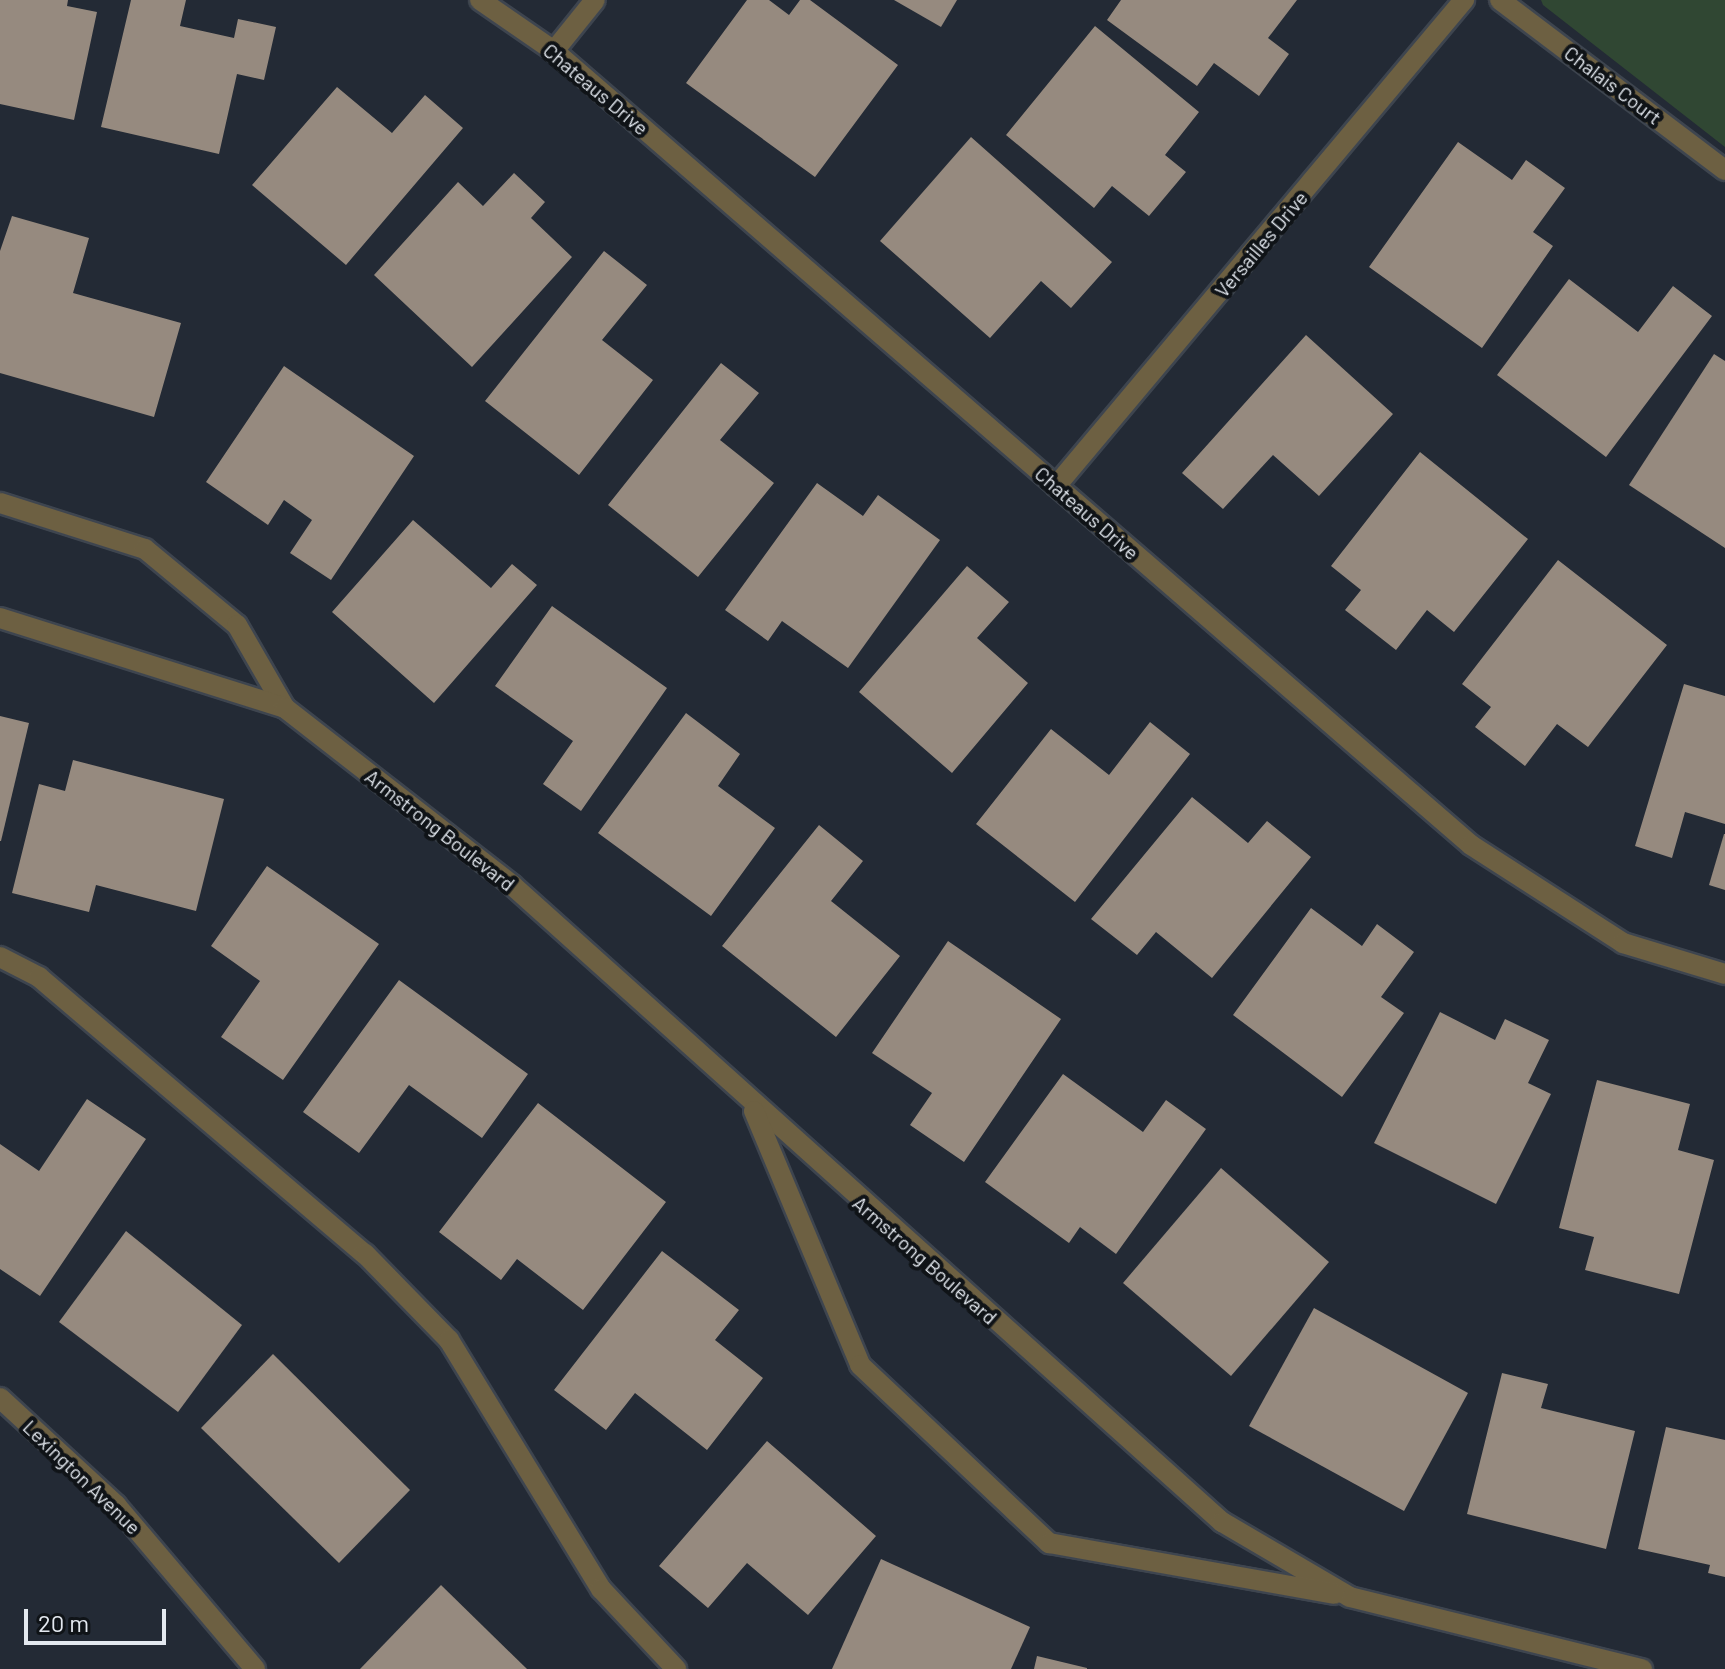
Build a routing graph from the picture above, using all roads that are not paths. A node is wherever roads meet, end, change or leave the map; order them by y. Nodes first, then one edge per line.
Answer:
1 (480, 0) edge
2 (595, 0) edge
3 (1464, 0) edge
4 (1500, 0) edge
5 (554, 51) junction
6 (1725, 170) edge
7 (1056, 486) junction
8 (0, 503) edge
9 (0, 618) edge
10 (285, 708) junction
11 (0, 957) edge
12 (1725, 974) edge
13 (751, 1104) junction
14 (0, 1398) edge
15 (1350, 1597) junction
16 (255, 1669) edge
17 (676, 1669) edge
18 (1642, 1669) edge

1 - 5 street, Chateaus Drive
2 - 5 street
3 - 7 street, Versailles Drive
4 - 6 street, Chalais Court
5 - 7 street, Chateaus Drive
7 - 12 street, Chateaus Drive
8 - 10 street, Armstrong Boulevard
9 - 10 street, Armstrong Boulevard
10 - 13 street, Armstrong Boulevard
11 - 17 street
13 - 15 street, Armstrong Boulevard
13 - 15 street
14 - 16 street, Lexington Avenue
15 - 18 street, Armstrong Boulevard

